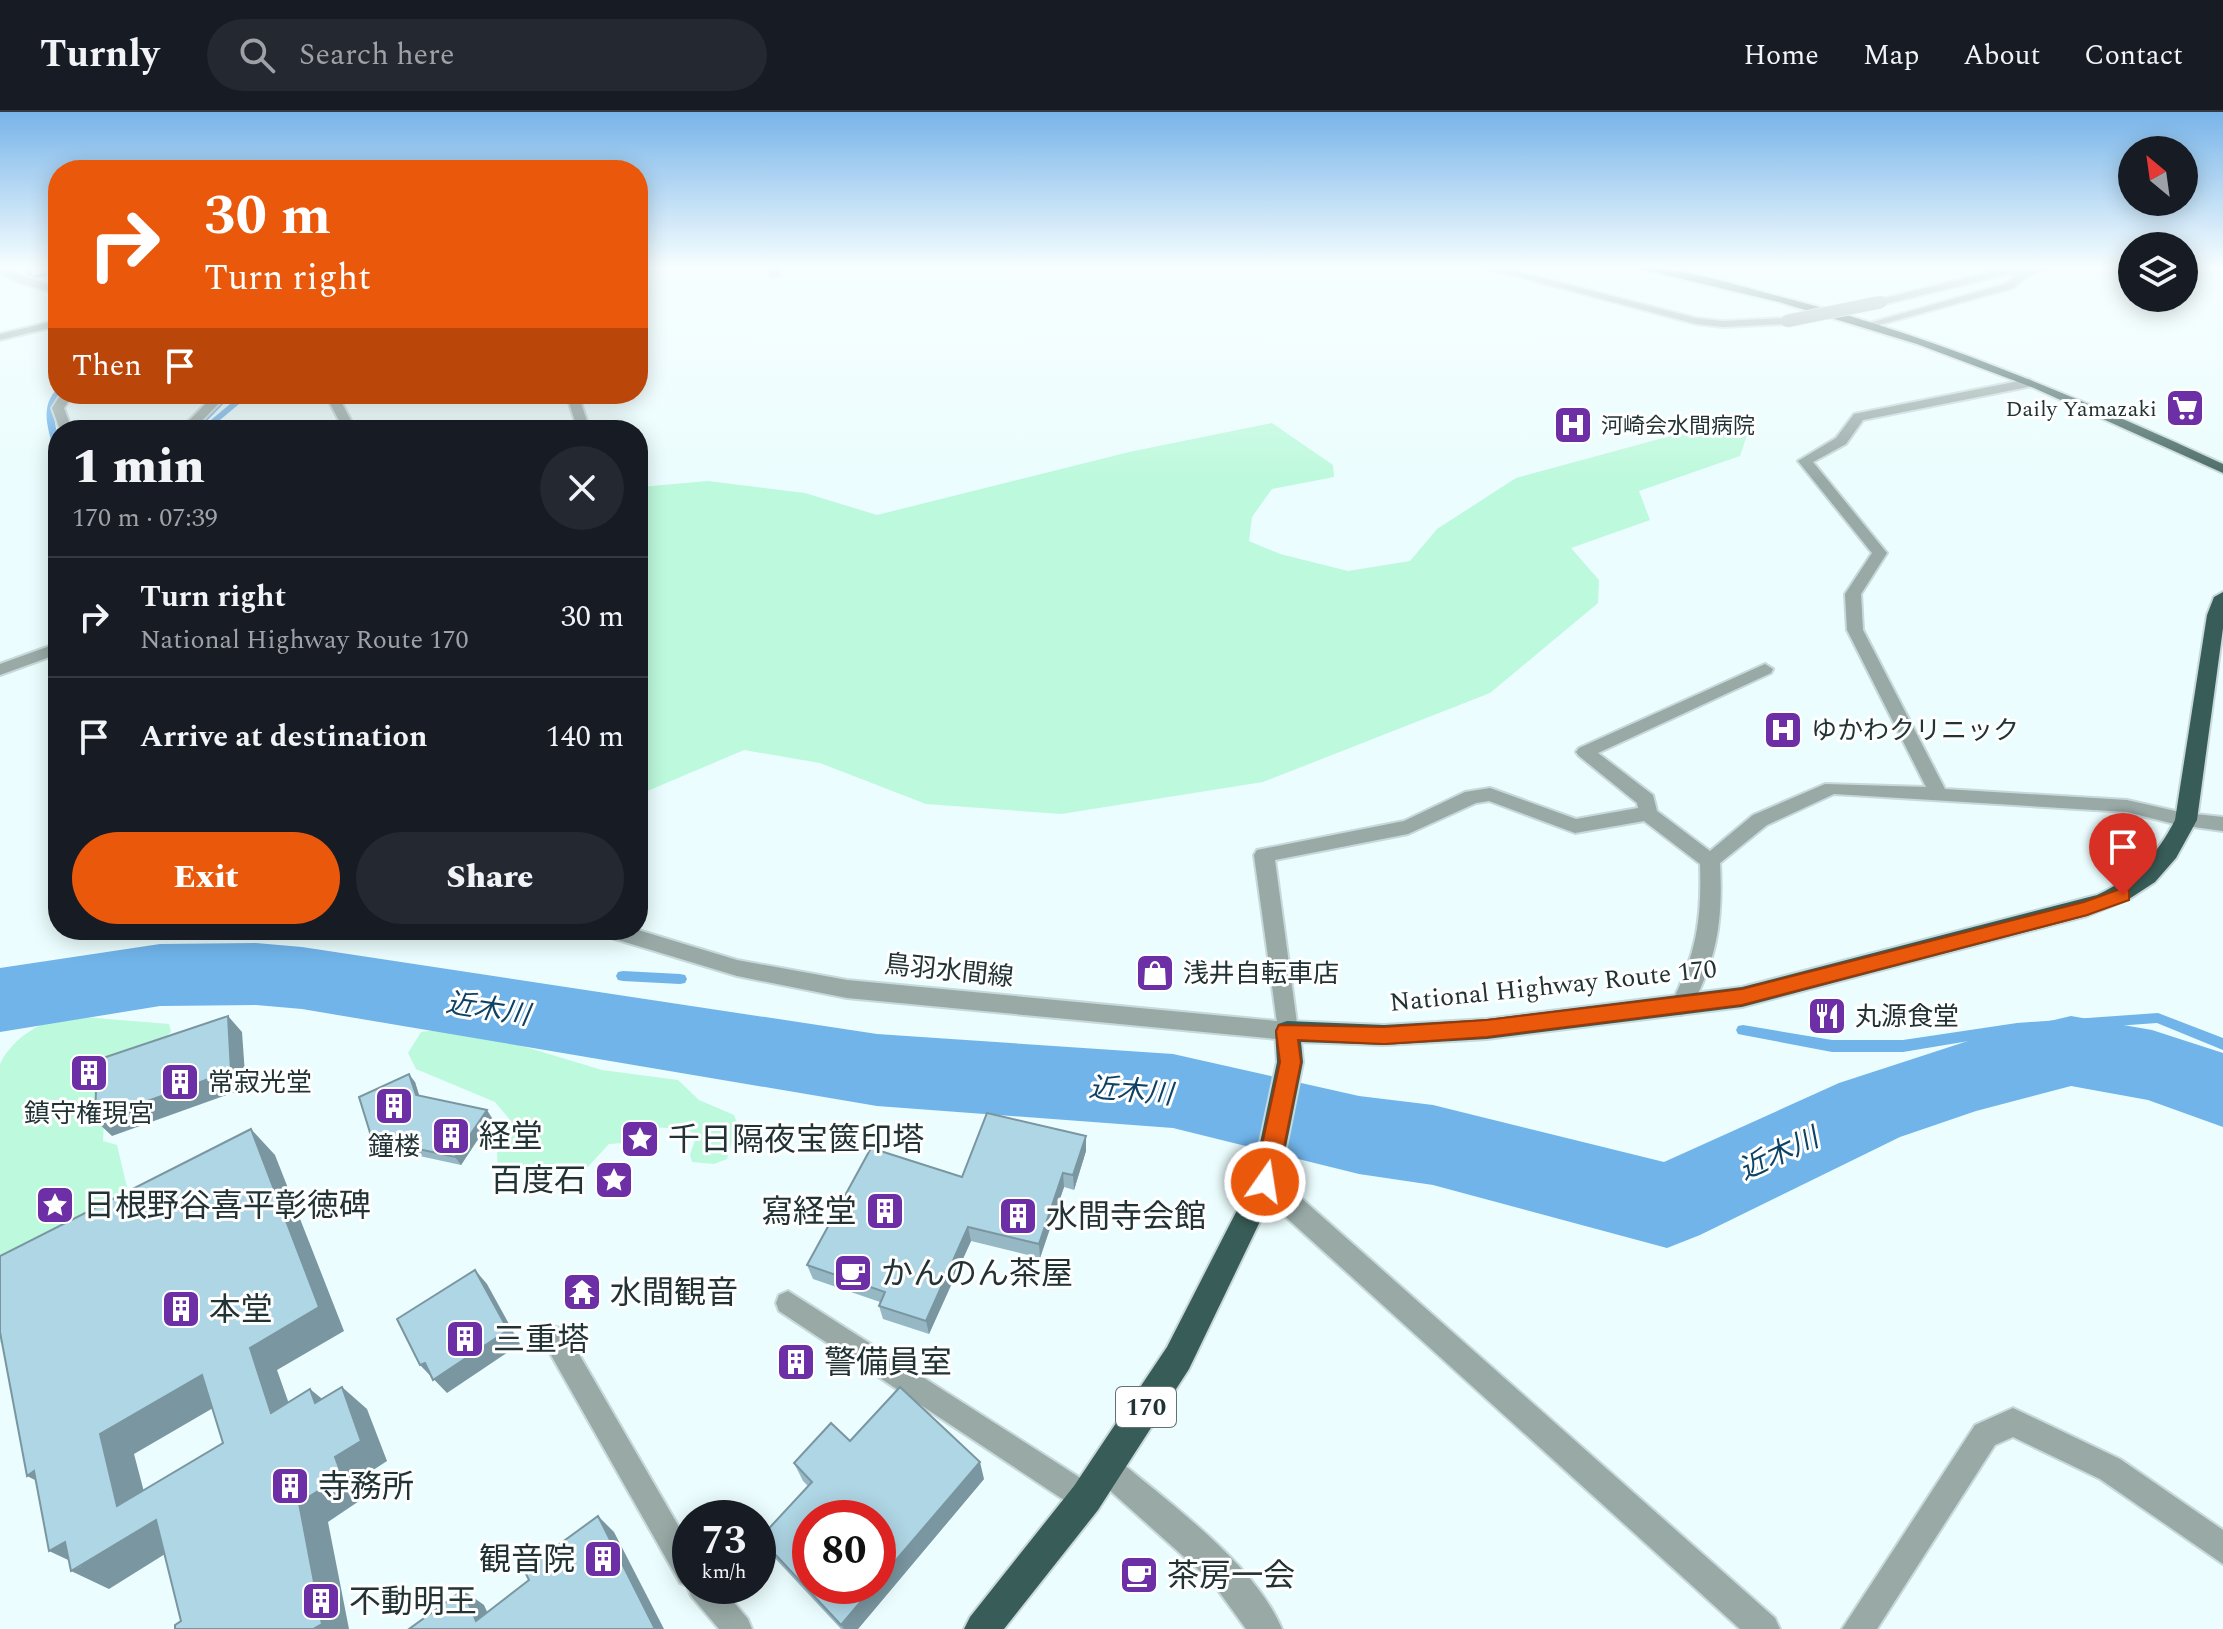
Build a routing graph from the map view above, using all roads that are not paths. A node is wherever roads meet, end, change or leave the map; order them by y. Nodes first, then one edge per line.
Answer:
1 (1906, 339) edge
2 (2029, 383) junction
3 (212, 404) edge
4 (196, 420) edge
5 (2223, 469) edge
6 (2223, 597) edge
7 (48, 652) edge
8 (1765, 669) dead end
9 (0, 670) edge
10 (1938, 793) junction
11 (1648, 814) junction
12 (2186, 820) junction
13 (2223, 824) edge
14 (1710, 861) junction
15 (645, 940) edge
16 (1681, 1006) junction
17 (1287, 1031) junction
18 (1268, 1172) junction
19 (788, 1303) dead end
20 (556, 1339) dead end
21 (1106, 1468) junction
22 (1086, 1498) junction
23 (672, 1542) edge
24 (2223, 1549) edge
25 (716, 1604) edge
26 (738, 1629) edge
27 (982, 1629) edge
28 (1266, 1629) edge
29 (1764, 1629) edge
30 (1858, 1629) edge

1 - 2 main road
2 - 5 main road
2 - 10 street
3 - 4 street
6 - 12 highway, National Highway Route 170
7 - 9 street
8 - 11 street
10 - 12 street
10 - 14 street
11 - 14 street
11 - 17 street
12 - 13 street
12 - 16 highway, National Highway Route 170
14 - 16 street
15 - 17 street, 鳥羽水間線
16 - 17 highway, National Highway Route 170
17 - 18 highway, 170
18 - 21 highway, 170
18 - 29 street
19 - 22 lane
20 - 23 lane
21 - 22 highway, 170
21 - 28 street
22 - 27 highway, 170
24 - 30 street
25 - 26 lane

